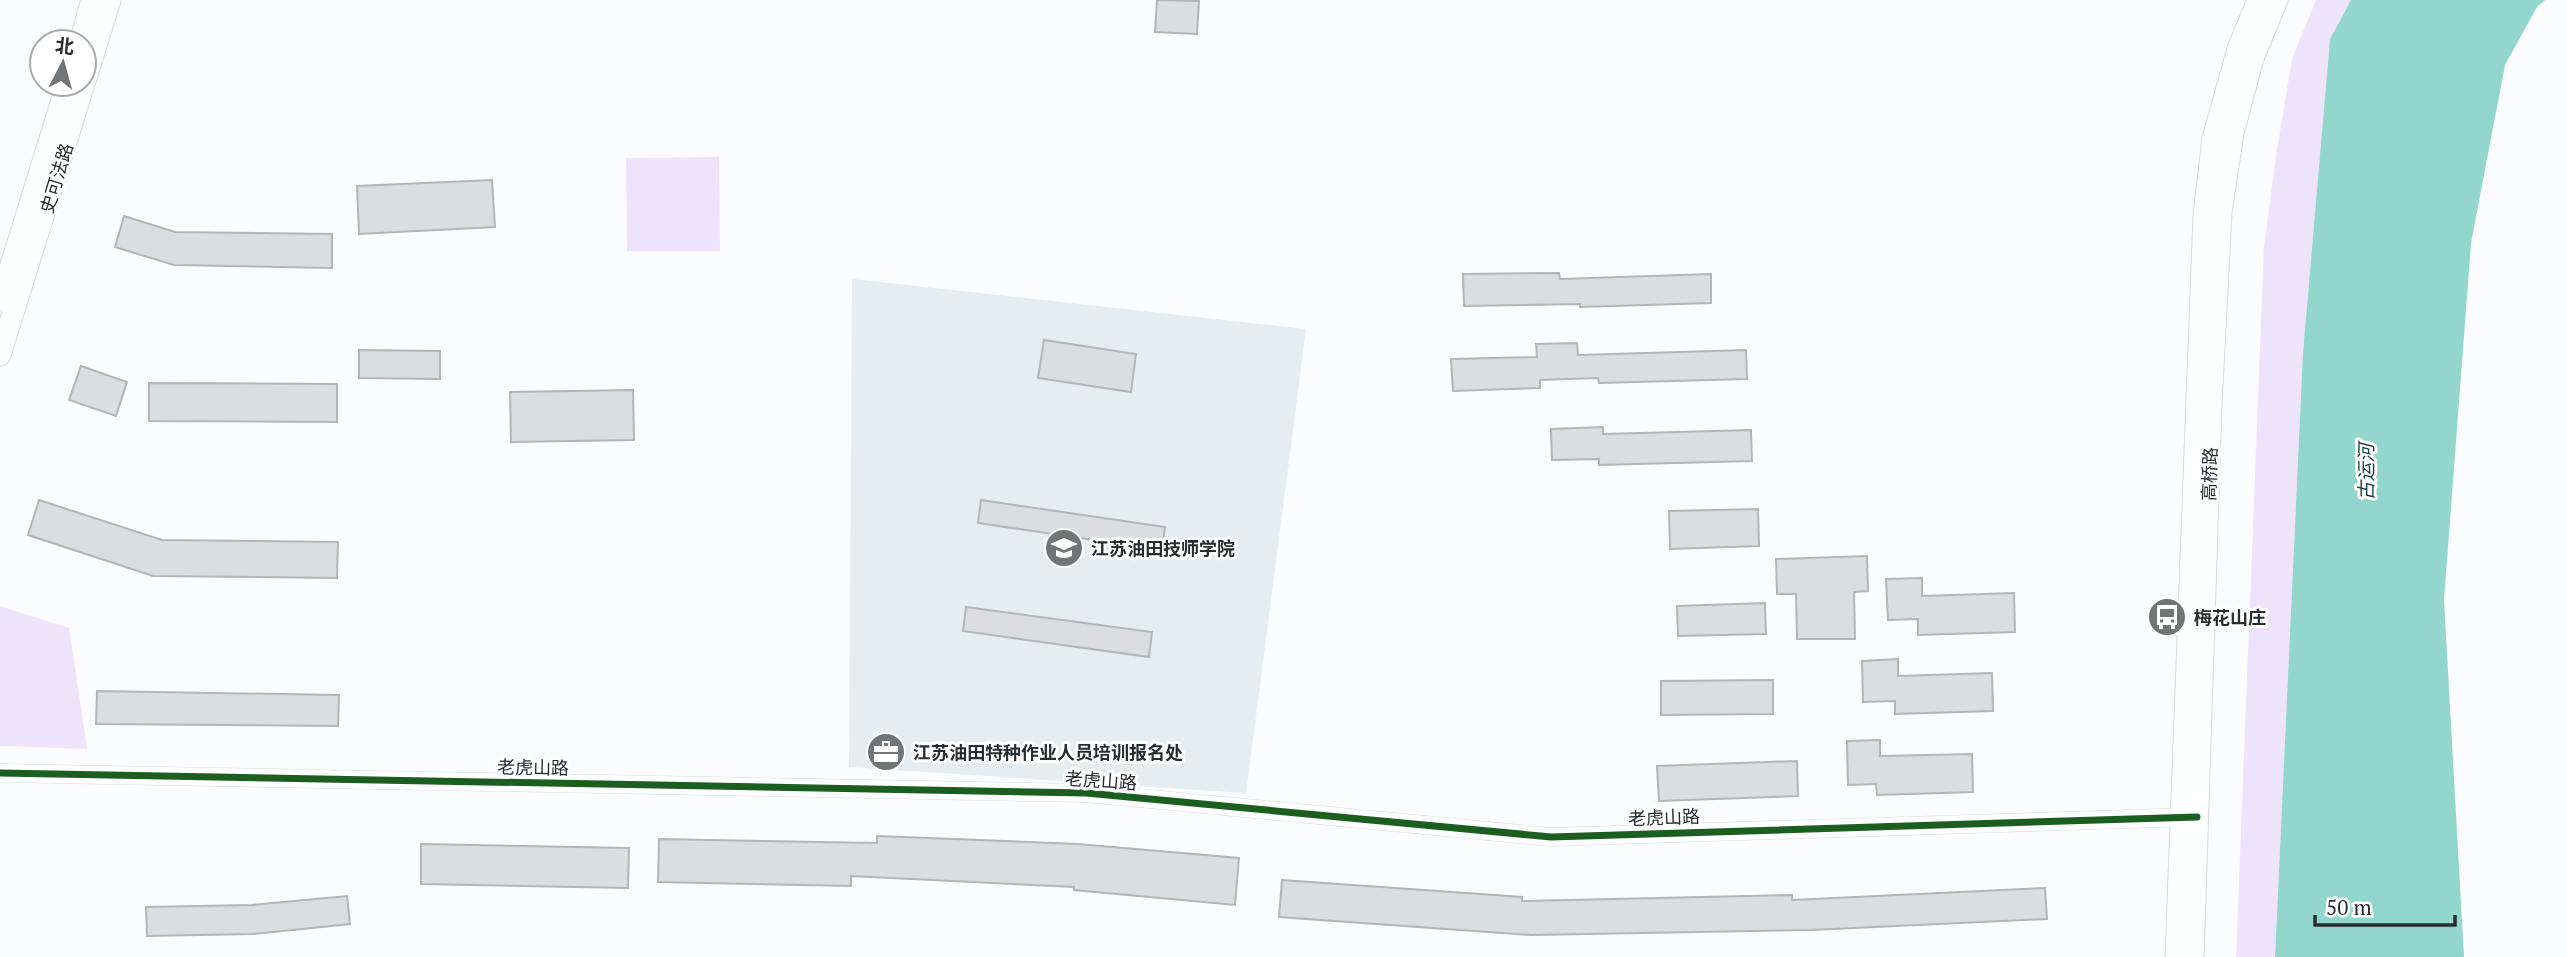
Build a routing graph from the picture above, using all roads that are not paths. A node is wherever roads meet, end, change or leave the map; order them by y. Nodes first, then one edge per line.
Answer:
1 (92, 0) edge
2 (110, 0) edge
3 (2258, 0) edge
4 (2277, 0) edge
5 (84, 28) edge
6 (63, 98) edge
7 (0, 301) edge
8 (0, 355) edge
9 (0, 773) edge
10 (2188, 818) junction
11 (2176, 957) edge
12 (2193, 957) edge

1 - 5 main road
2 - 8 main road, 史可法路
3 - 10 main road, 高桥路
4 - 10 main road, 高桥路
6 - 7 main road, 史可法路
9 - 10 street, 老虎山路
10 - 11 main road, 高桥路
10 - 12 main road, 高桥路

